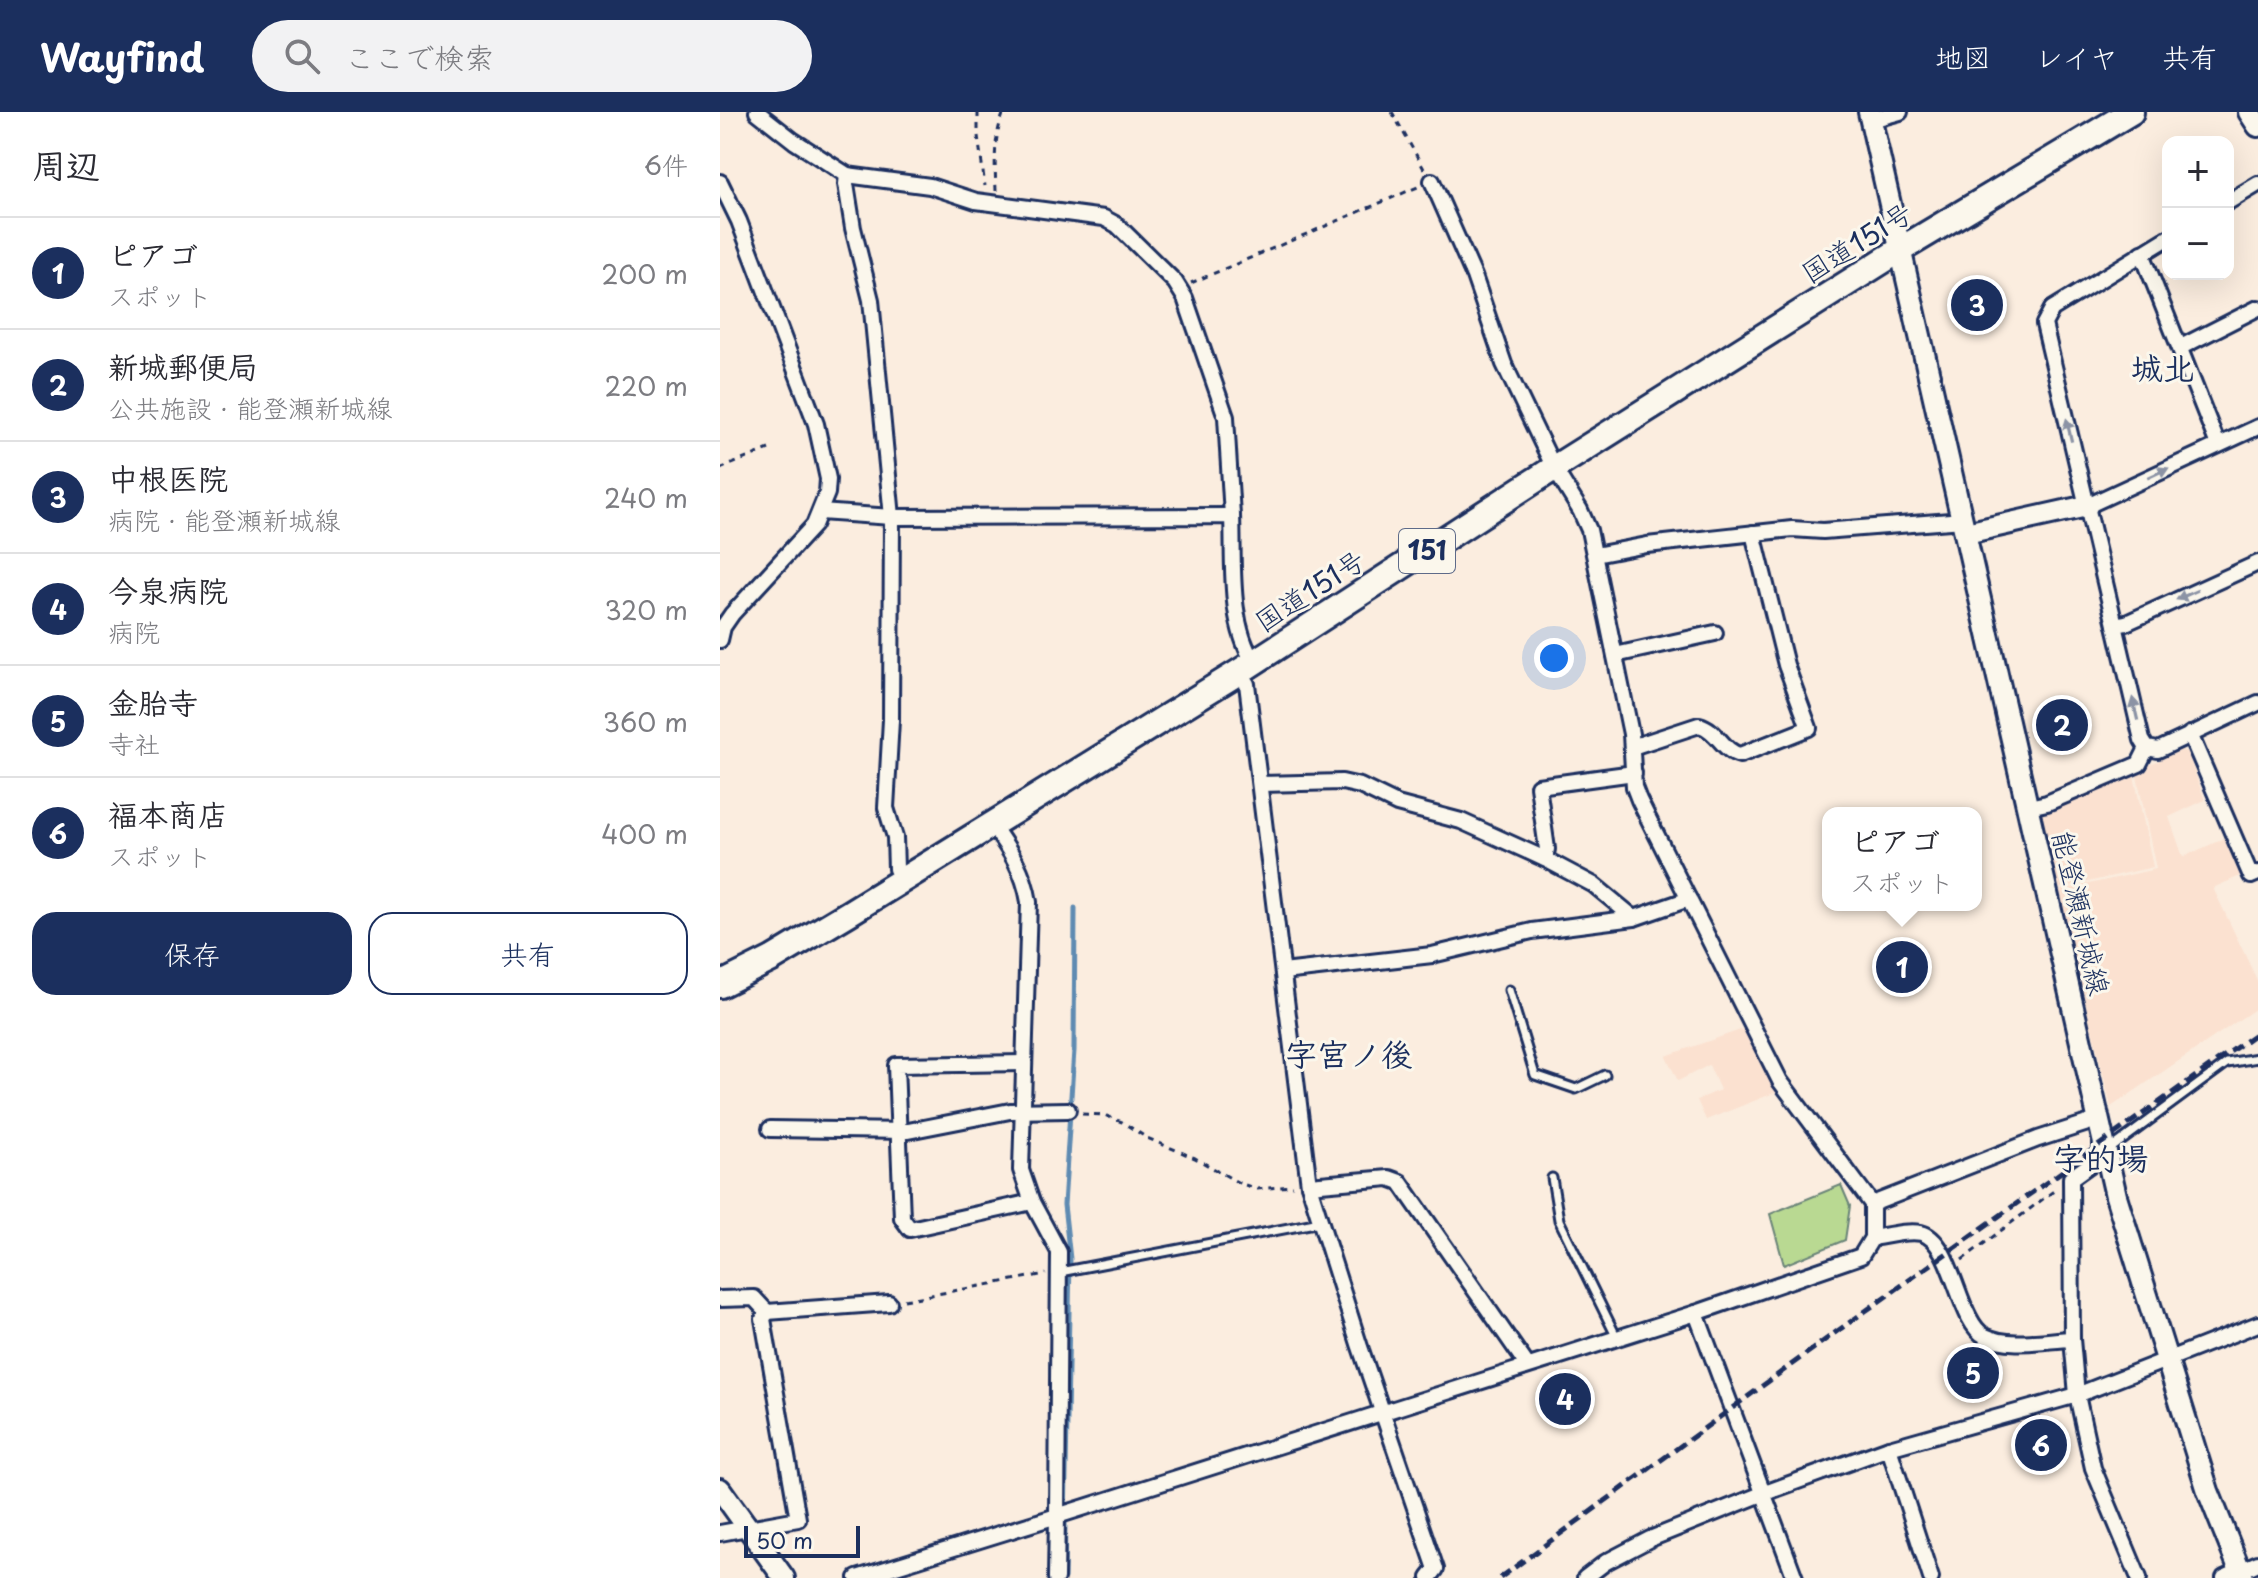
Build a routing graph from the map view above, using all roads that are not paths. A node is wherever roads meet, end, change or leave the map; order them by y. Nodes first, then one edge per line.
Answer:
1 (757, 112) edge
2 (1900, 112) edge
3 (2131, 112) edge
4 (2249, 112) edge
5 (1870, 116) edge
6 (2258, 126) edge
7 (847, 175) junction
8 (1432, 181) road end
9 (720, 182) edge
10 (2258, 184) edge
11 (2234, 198) edge
12 (2162, 241) edge
13 (1900, 250) junction
14 (2142, 253) junction
15 (2258, 308) edge
16 (2181, 347) junction
17 (2258, 427) edge
18 (2218, 445) junction
19 (1554, 468) junction
20 (2087, 506) junction
21 (820, 512) junction
22 (1232, 516) junction
23 (892, 517) junction
24 (1965, 527) junction
25 (1753, 533) junction
26 (1595, 555) junction
27 (2258, 563) edge
28 (2115, 625) junction
29 (1715, 633) dead end
30 (720, 640) edge
31 (1615, 655) junction
32 (1246, 667) junction
33 (2258, 703) edge
34 (2190, 734) junction
35 (1632, 747) junction
36 (2147, 748) junction
37 (1634, 773) junction
38 (1260, 784) junction
39 (2029, 807) junction
40 (992, 825) junction
41 (1545, 859) junction
42 (2258, 873) edge
43 (903, 880) junction
44 (1689, 899) junction
45 (1634, 918) junction
46 (1283, 972) junction
47 (720, 985) edge
48 (1509, 990) dead end
49 (2258, 1058) edge
50 (1024, 1063) junction
51 (1605, 1075) dead end
52 (1022, 1110) junction
53 (1072, 1111) road end
54 (2097, 1120) junction
55 (770, 1129) dead end
56 (899, 1132) junction
57 (2106, 1153) junction
58 (1552, 1178) dead end
59 (1309, 1185) junction
60 (1032, 1202) junction
61 (1872, 1204) junction
62 (1320, 1222) junction
63 (1872, 1238) junction
64 (1066, 1271) junction
65 (720, 1299) edge
66 (889, 1303) road end
67 (767, 1312) junction
68 (1696, 1313) junction
69 (2258, 1324) edge
70 (1617, 1339) junction
71 (2072, 1339) junction
72 (2167, 1362) junction
73 (1527, 1365) junction
74 (2077, 1395) junction
75 (1383, 1412) junction
76 (1889, 1448) junction
77 (720, 1489) edge
78 (1762, 1494) junction
79 (1063, 1514) junction
80 (747, 1528) junction
81 (720, 1533) edge
82 (2241, 1572) edge
83 (784, 1578) edge
84 (857, 1578) edge
85 (1056, 1578) edge
86 (1429, 1578) edge
87 (1585, 1578) edge
88 (1795, 1578) edge
89 (1931, 1578) edge
90 (2139, 1578) edge

1 - 7 street
2 - 5 street
3 - 13 highway, 国道151号 / 151
4 - 6 main road
5 - 13 main road, 能登瀬新城線
7 - 22 street
7 - 23 street
8 - 19 street
9 - 21 street
10 - 11 street
12 - 14 street
13 - 19 highway, 国道151号 / 151
13 - 24 main road, 能登瀬新城線
14 - 16 street
20 -> 14 street
15 - 16 street
16 - 18 street
17 - 18 street
20 -> 18 street
19 - 26 street
19 - 32 highway, 国道151号 / 151
20 - 24 main road
20 - 28 street
21 - 23 street
21 - 30 street
22 - 23 street
22 - 32 street
23 - 43 street
24 - 25 street
24 - 39 main road, 能登瀬新城線
25 - 26 street
25 - 35 street
26 - 31 street
27 -> 28 street
36 -> 28 street
29 - 31 street
31 - 35 street
32 - 38 street
32 - 40 highway, 国道151号 / 151
33 - 34 street
34 - 36 street
34 - 42 street
35 - 37 street
36 - 39 street
37 - 41 street
37 - 44 street
38 - 41 street
38 - 46 street
39 - 54 main road, 能登瀬新城線
40 - 43 highway, 国道151号 / 151
40 - 50 street
41 - 45 street
43 - 47 highway, 国道151号 / 151
44 - 45 street
44 - 61 street
45 - 46 street
46 - 59 street
48 - 51 lane
49 - 57 lane
50 - 52 street
50 - 56 street
52 - 53 street
52 - 56 street
52 - 60 street
54 - 57 main road, 能登瀬新城線
54 - 61 street
55 - 56 street
56 - 60 street
57 - 71 street
57 - 72 main road, 能登瀬新城線
58 - 70 lane
59 - 62 street
59 - 73 street
60 - 64 street
61 - 63 street
62 - 64 lane
62 - 75 street
63 - 68 street
63 - 71 street
64 - 79 street
65 - 67 street
66 - 67 street
67 - 80 street
68 - 70 street
68 - 78 street
69 - 72 street
70 - 73 street
71 - 74 street
72 - 74 street
72 - 82 main road, 能登瀬新城線
73 - 75 street
74 - 76 street
74 - 90 street
75 - 79 street
75 - 86 street
76 - 78 street
76 - 89 street
77 - 80 main road
78 - 87 street
78 - 88 street
79 - 84 street
79 - 85 street
80 - 81 street
80 - 83 main road

